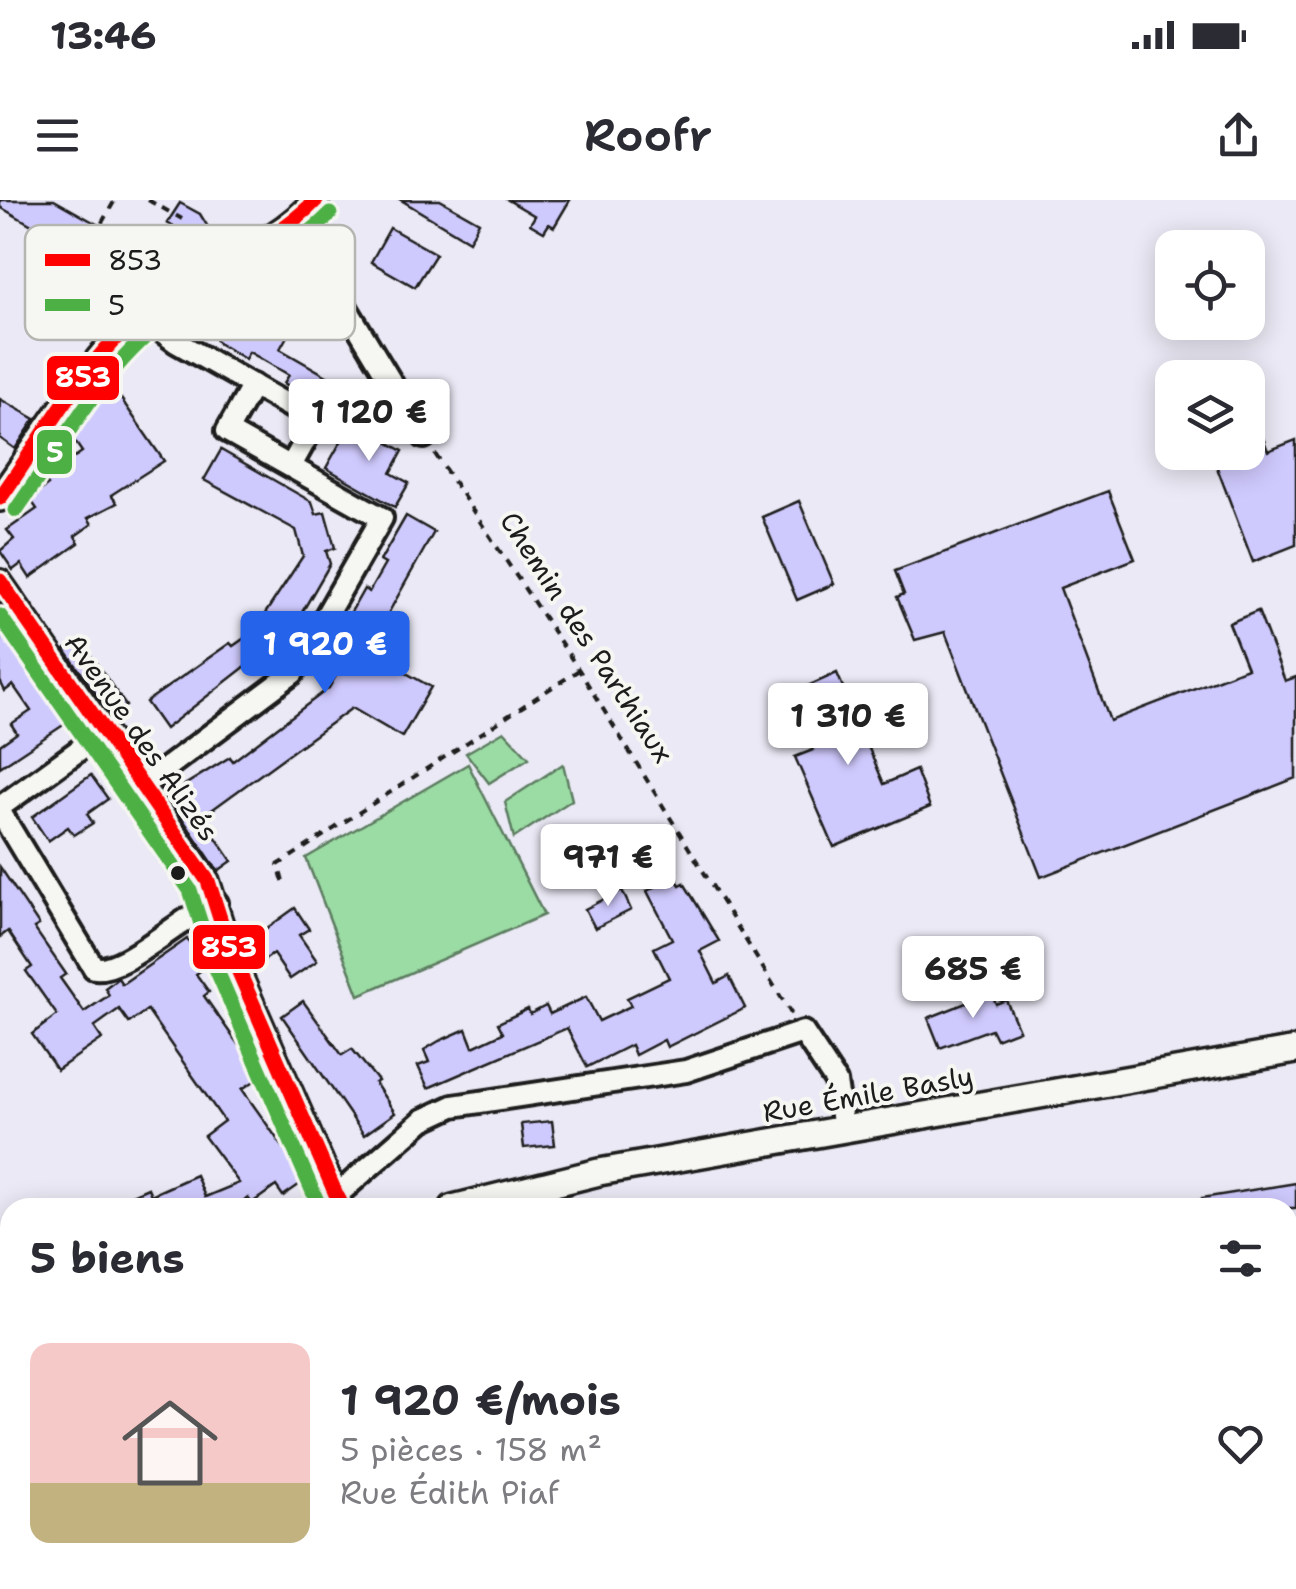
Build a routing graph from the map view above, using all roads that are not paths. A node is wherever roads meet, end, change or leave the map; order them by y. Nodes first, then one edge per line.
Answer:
1 (316, 200) edge
2 (294, 221) junction
3 (287, 225) edge
4 (296, 225) edge
5 (355, 323) edge
6 (117, 340) edge
7 (173, 340) edge
8 (253, 385) junction
9 (424, 438) road end
10 (291, 466) junction
11 (0, 498) edge
12 (0, 581) edge
13 (104, 732) junction
14 (142, 786) junction
15 (0, 810) edge
16 (217, 903) junction
17 (1296, 1050) edge
18 (843, 1129) junction
19 (339, 1198) edge
20 (343, 1198) edge
21 (492, 1198) edge

1 - 2 street
2 - 3 street
2 - 4 street
5 - 9 street
6 - 11 street
7 - 8 street
8 - 10 street
8 - 10 street
10 - 14 street
12 - 13 street, Avenue des Alizés
13 - 14 street, Avenue des Alizés
13 - 15 street
14 - 16 street, Avenue des Alizés
15 - 16 street
16 - 19 street, Avenue des Alizés
17 - 18 street, Rue Émile Basly
18 - 20 street
18 - 21 street, Rue Émile Basly

